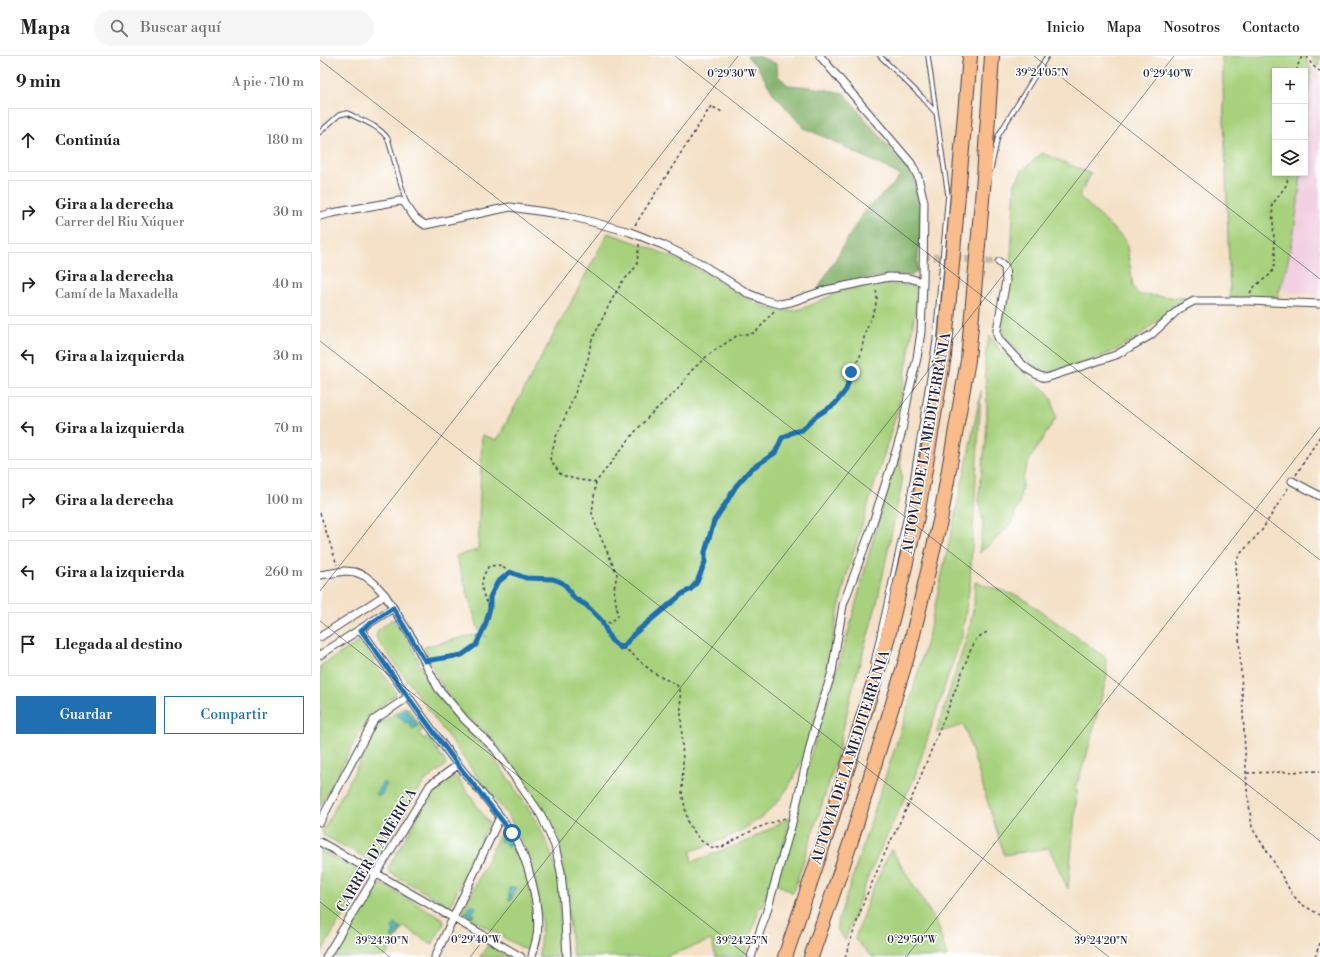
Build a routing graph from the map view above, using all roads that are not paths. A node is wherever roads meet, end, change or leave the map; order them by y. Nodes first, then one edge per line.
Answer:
1 (820, 56) edge
2 (880, 56) edge
3 (928, 56) edge
4 (970, 56) edge
5 (992, 56) edge
6 (1047, 56) edge
7 (936, 114) junction
8 (320, 132) edge
9 (991, 174) dead end
10 (986, 204) dead end
11 (407, 206) junction
12 (320, 216) edge
13 (999, 262) dead end
14 (923, 282) junction
15 (974, 287) junction
16 (1320, 304) edge
17 (1292, 481) road end
18 (1320, 496) edge
19 (320, 575) edge
20 (385, 595) junction
21 (393, 608) junction
22 (361, 630) junction
23 (320, 636) edge
24 (320, 656) edge
25 (872, 668) dead end
26 (867, 691) dead end
27 (408, 697) junction
28 (852, 752) junction
29 (458, 765) junction
30 (500, 817) junction
31 (320, 822) edge
32 (320, 842) edge
33 (377, 874) junction
34 (453, 918) junction
35 (326, 957) edge
36 (435, 957) edge
37 (521, 957) edge
38 (532, 957) edge
39 (566, 957) edge
40 (751, 957) edge
41 (785, 957) edge
42 (811, 957) edge

1 - 14 street
2 - 7 lane
3 - 7 lane
4 - 28 highway, AUTOVIA DE LA MEDITERRÀNIA
5 - 15 highway, AUTOVIA DE LA MEDITERRÀNIA
6 - 9 lane
7 - 25 lane
8 - 11 lane
10 - 15 lane
11 - 12 street
11 - 14 street
13 - 16 street
14 - 40 street
15 - 42 highway, AUTOVIA DE LA MEDITERRÀNIA
17 - 18 street
19 - 20 street
20 - 21 street
20 - 23 street
21 - 22 street
21 - 39 street
22 - 24 street
22 - 27 street
26 - 28 lane
27 - 29 street
27 - 31 street
28 - 41 highway, AUTOVIA DE LA MEDITERRÀNIA
29 - 30 street
29 - 33 street, CARRER D'AMÈRICA
30 - 34 street
30 - 38 street
32 - 33 street
33 - 34 street
33 - 35 street, CARRER D'AMÈRICA
34 - 36 street
34 - 37 street

